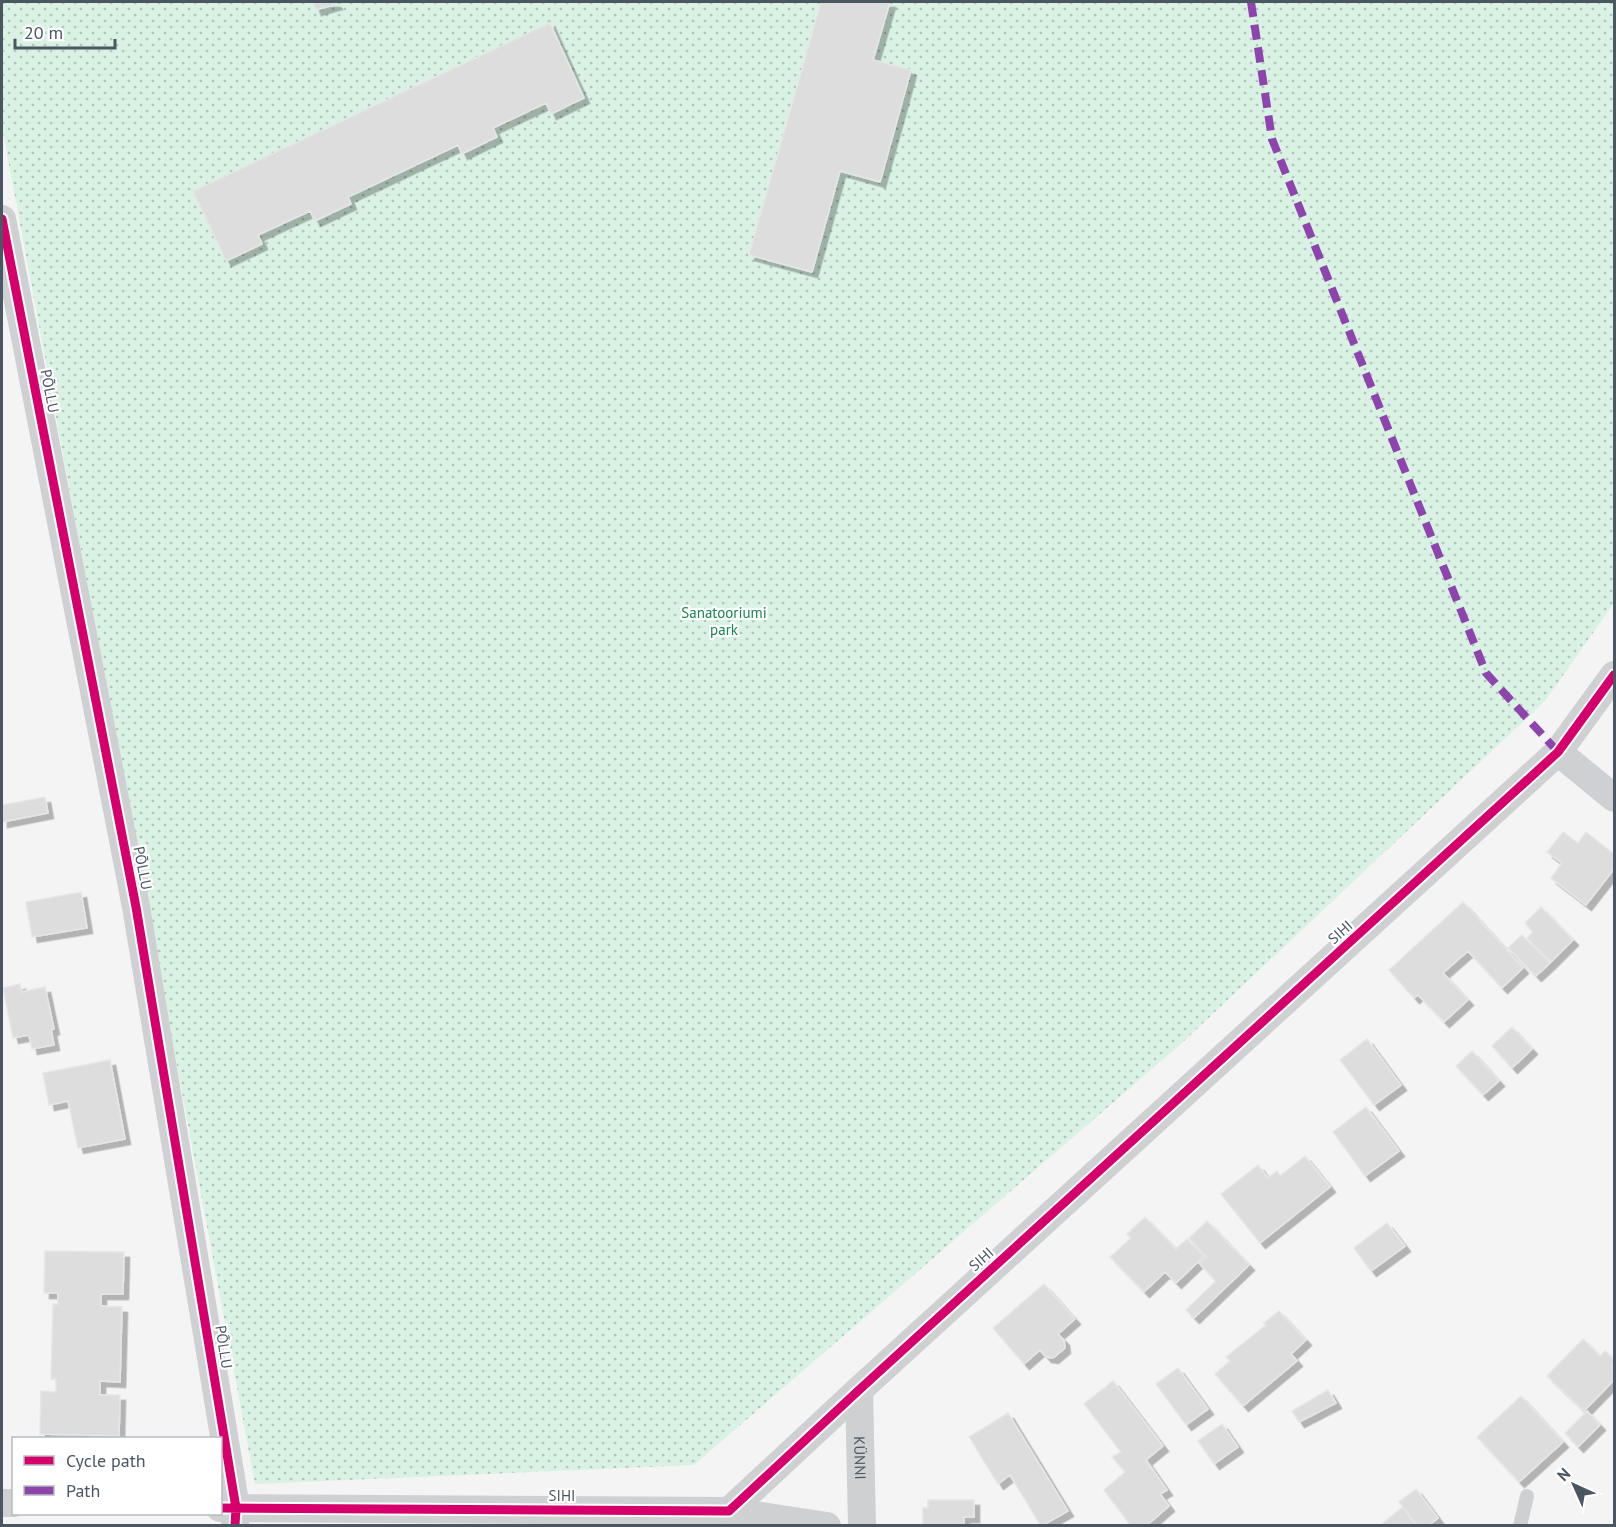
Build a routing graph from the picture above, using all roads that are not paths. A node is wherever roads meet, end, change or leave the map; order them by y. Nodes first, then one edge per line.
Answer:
1 (2, 219) edge
2 (1614, 675) edge
3 (1558, 753) junction
4 (1614, 798) edge
5 (859, 1390) junction
6 (218, 1437) edge
7 (222, 1462) edge
8 (1527, 1496) dead end
9 (729, 1511) junction
10 (230, 1514) edge
11 (827, 1526) edge
12 (862, 1526) edge
13 (1520, 1526) edge

1 - 6 street, PÕLLU
2 - 3 street, SIHI
3 - 4 street
3 - 5 street, SIHI
5 - 9 street, SIHI
5 - 12 street, KÜNNI
7 - 10 street, PÕLLU
8 - 13 lane
9 - 10 street, SIHI
9 - 11 street

